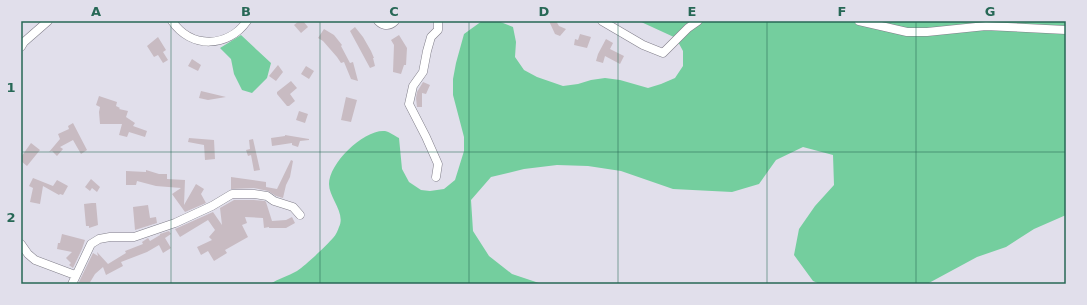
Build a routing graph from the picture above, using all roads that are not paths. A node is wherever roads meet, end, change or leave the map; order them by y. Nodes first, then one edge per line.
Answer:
1 (48, 21) edge
2 (172, 21) edge
3 (247, 21) edge
4 (378, 21) edge
5 (395, 21) edge
6 (438, 21) edge
7 (602, 21) edge
8 (698, 21) edge
9 (859, 21) edge
10 (1066, 30) edge
11 (21, 47) edge
12 (436, 177) dead end
13 (300, 215) dead end
14 (21, 244) edge
15 (75, 275) junction
16 (72, 284) edge

1 - 11 street
2 - 3 street
4 - 5 street
6 - 12 street
7 - 8 street
9 - 10 street
13 - 15 street
14 - 15 street
15 - 16 street

